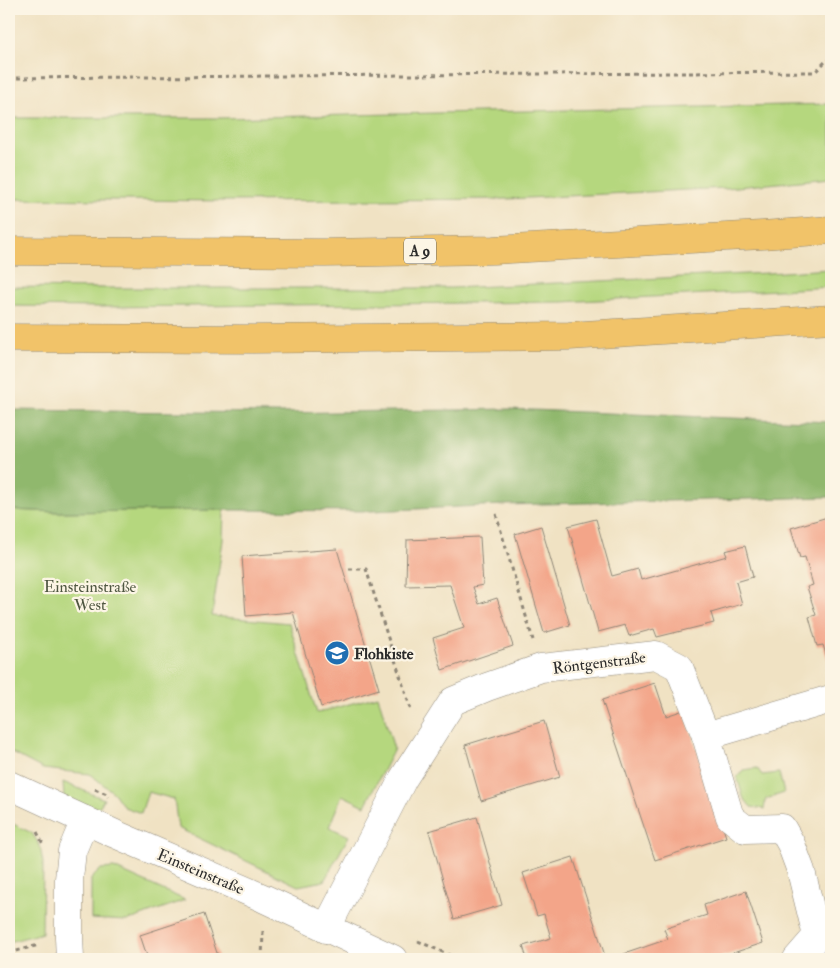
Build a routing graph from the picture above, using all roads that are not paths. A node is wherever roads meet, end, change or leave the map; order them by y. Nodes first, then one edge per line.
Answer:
1 (831, 230) edge
2 (9, 251) edge
3 (831, 319) edge
4 (9, 338) edge
5 (831, 699) edge
6 (706, 736) junction
7 (9, 785) edge
8 (85, 820) junction
9 (326, 929) junction
10 (70, 959) edge
11 (393, 959) edge
12 (798, 959) edge

1 - 2 highway, A 9
3 - 4 highway
5 - 6 street
6 - 9 street, Röntgenstraße
6 - 12 street, Röntgenstraße
7 - 8 street, Einsteinstraße
8 - 9 street, Einsteinstraße
8 - 10 street
9 - 11 street, Einsteinstraße

